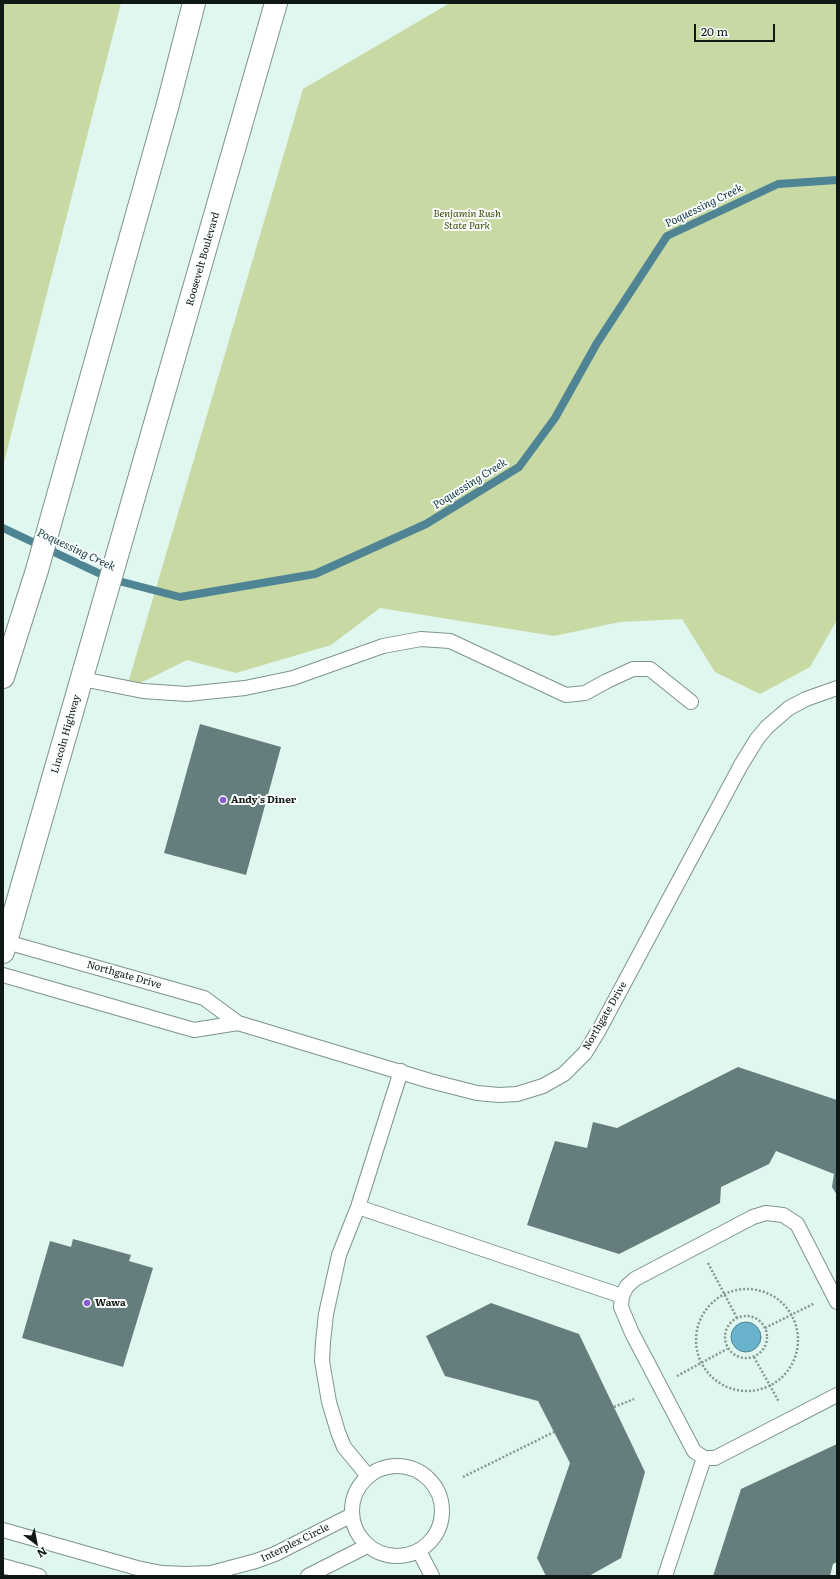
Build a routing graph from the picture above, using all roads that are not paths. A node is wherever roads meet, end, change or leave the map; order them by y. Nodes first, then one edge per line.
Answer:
1 (194, 3) edge
2 (276, 3) edge
3 (129, 516) joint
4 (3, 677) edge
5 (82, 679) junction
6 (837, 688) edge
7 (690, 702) dead end
8 (4, 945) edge
9 (3, 975) edge
10 (238, 1023) junction
11 (401, 1071) junction
12 (358, 1207) junction
13 (622, 1296) junction
14 (835, 1298) edge
15 (837, 1396) edge
16 (704, 1458) junction
17 (368, 1476) junction
18 (352, 1515) junction
19 (3, 1530) edge
20 (368, 1546) junction
21 (419, 1551) junction
22 (3, 1566) edge
23 (39, 1576) edge
24 (308, 1576) edge
25 (432, 1576) edge
26 (665, 1576) edge

1 - 4 highway
2 - 3 highway, Roosevelt Boulevard
3 - 5 highway, Lincoln Highway
5 - 7 lane
5 - 8 highway, Lincoln Highway
6 - 11 lane, Northgate Drive
8 - 10 lane, Northgate Drive
9 - 10 lane, Northgate Drive
10 - 11 lane, Northgate Drive
11 - 12 lane
12 - 13 lane
12 - 17 lane
13 - 14 lane
13 - 16 lane
15 - 16 lane
16 - 26 lane
17 - 18 lane
17 - 21 lane
18 - 19 lane, Interplex Circle
18 - 20 lane
20 - 21 lane
20 - 24 lane
21 - 25 lane
22 - 23 lane

